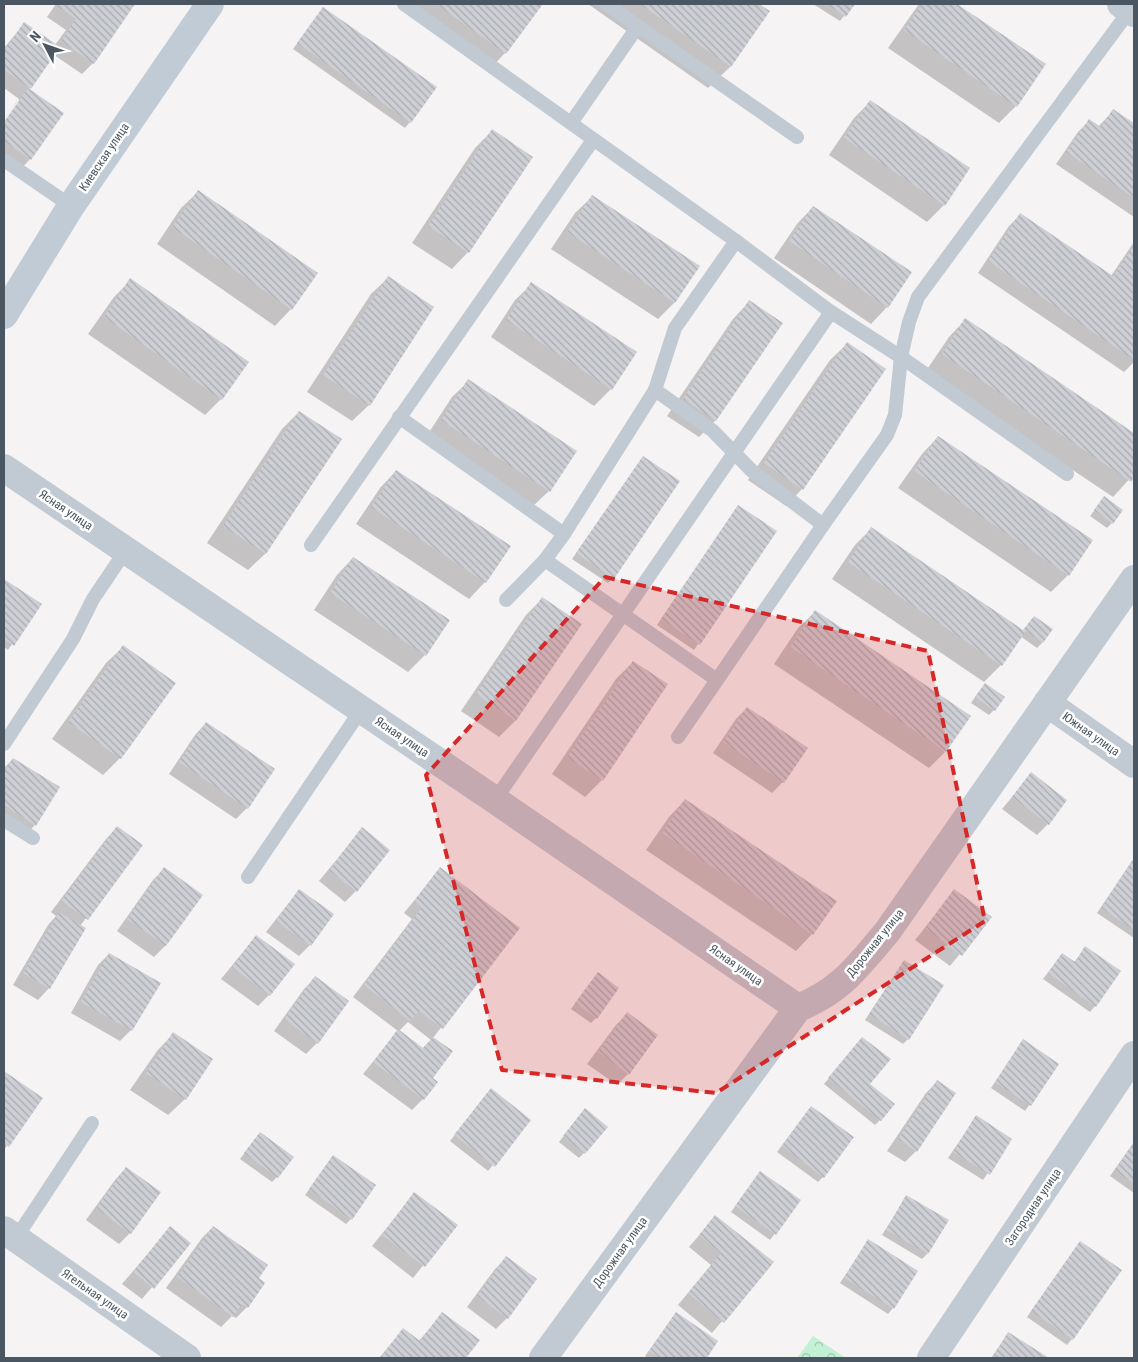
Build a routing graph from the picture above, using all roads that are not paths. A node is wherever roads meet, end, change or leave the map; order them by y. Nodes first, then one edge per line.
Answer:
1 (210, 4) edge
2 (404, 4) edge
3 (606, 4) edge
4 (1128, 9) edge
5 (638, 26) junction
6 (571, 123) junction
7 (797, 137) dead end
8 (593, 140) junction
9 (4, 160) edge
10 (71, 206) junction
11 (736, 241) junction
12 (831, 312) junction
13 (4, 315) edge
14 (901, 357) junction
15 (655, 390) junction
16 (399, 417) junction
17 (735, 453) junction
18 (4, 468) edge
19 (1067, 474) dead end
20 (823, 524) junction
21 (564, 534) junction
22 (311, 545) dead end
23 (126, 550) junction
24 (545, 560) junction
25 (1134, 579) edge
26 (506, 600) dead end
27 (623, 614) junction
28 (717, 680) junction
29 (1047, 703) junction
30 (361, 710) junction
31 (678, 737) dead end
32 (4, 744) edge
33 (1134, 764) edge
34 (495, 800) junction
35 (4, 820) edge
36 (33, 838) dead end
37 (248, 877) dead end
38 (798, 1008) junction
39 (1134, 1055) edge
40 (92, 1123) dead end
41 (10, 1234) edge
42 (187, 1358) edge
43 (543, 1358) edge
44 (931, 1358) edge

1 - 10 street, Киевская улица
2 - 6 lane
3 - 5 lane
4 - 14 lane
5 - 6 lane
5 - 7 lane
6 - 8 lane
8 - 11 lane
8 - 16 lane
9 - 10 lane
10 - 13 street, Киевская улица
11 - 12 lane
11 - 15 lane
12 - 14 lane
12 - 17 lane
14 - 19 lane
14 - 20 lane
15 - 17 lane
15 - 21 lane
16 - 21 lane
16 - 22 lane
17 - 20 lane
17 - 27 lane
18 - 23 street, Ясная улица
20 - 28 lane
21 - 24 lane
23 - 30 street, Ясная улица
23 - 32 lane
24 - 26 lane
24 - 27 lane
25 - 29 street, Дорожная улица
27 - 28 lane
27 - 34 lane
28 - 31 lane
29 - 33 street, Южная улица
29 - 38 street, Дорожная улица
30 - 34 street, Ясная улица
30 - 37 lane
34 - 38 street, Ясная улица
35 - 36 lane
38 - 43 street, Дорожная улица
39 - 44 street, Загородная улица
40 - 41 lane
41 - 42 street, Ягельная улица

